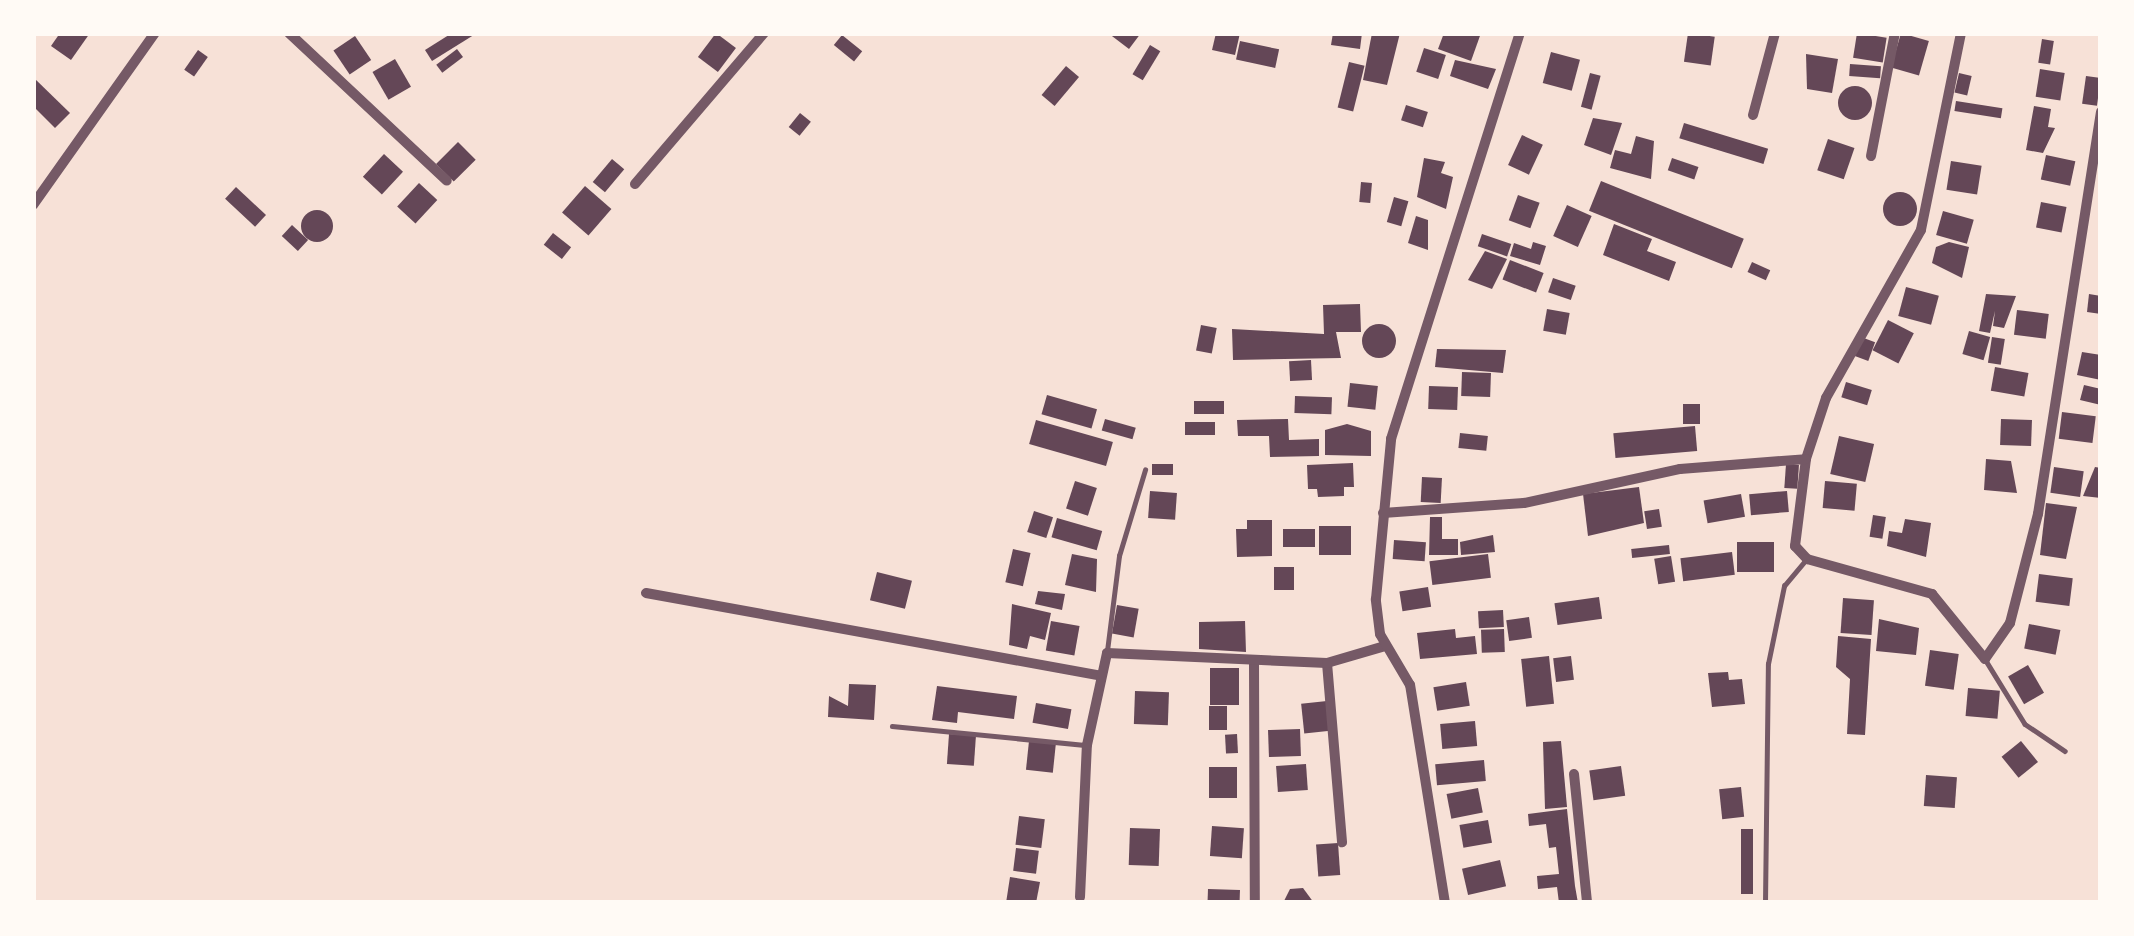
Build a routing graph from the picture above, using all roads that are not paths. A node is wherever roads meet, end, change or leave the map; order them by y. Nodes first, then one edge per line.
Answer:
1 (155, 33) edge
2 (289, 33) edge
3 (764, 33) edge
4 (1520, 33) edge
5 (1774, 33) edge
6 (1895, 33) edge
7 (1960, 33) edge
8 (2101, 112) edge
9 (1753, 115) dead end
10 (1871, 156) dead end
11 (447, 181) dead end
12 (635, 184) dead end
13 (33, 205) edge
14 (1806, 460) junction
15 (1145, 470) dead end
16 (1383, 513) junction
17 (1807, 560) junction
18 (646, 593) dead end
19 (1385, 646) junction
20 (1107, 653) junction
21 (1985, 658) junction
22 (1328, 663) junction
23 (1254, 664) junction
24 (1098, 676) junction
25 (892, 726) dead end
26 (1087, 745) junction
27 (2065, 751) dead end
28 (1574, 774) dead end
29 (1342, 842) dead end
30 (1080, 897) dead end
31 (1255, 903) edge
32 (1445, 903) edge
33 (1587, 903) edge
34 (1765, 903) edge

1 - 13 street
2 - 11 street
3 - 12 street
4 - 16 street
5 - 9 street
6 - 10 street
7 - 14 street
8 - 21 street
14 - 16 street
14 - 17 street
15 - 20 lane
16 - 19 street
17 - 21 street
17 - 34 lane
18 - 24 street
19 - 22 street
19 - 32 street
20 - 23 street
20 - 24 street
21 - 27 lane
22 - 23 street
22 - 29 street
23 - 31 street
24 - 26 street
25 - 26 lane
26 - 30 street
28 - 33 street

